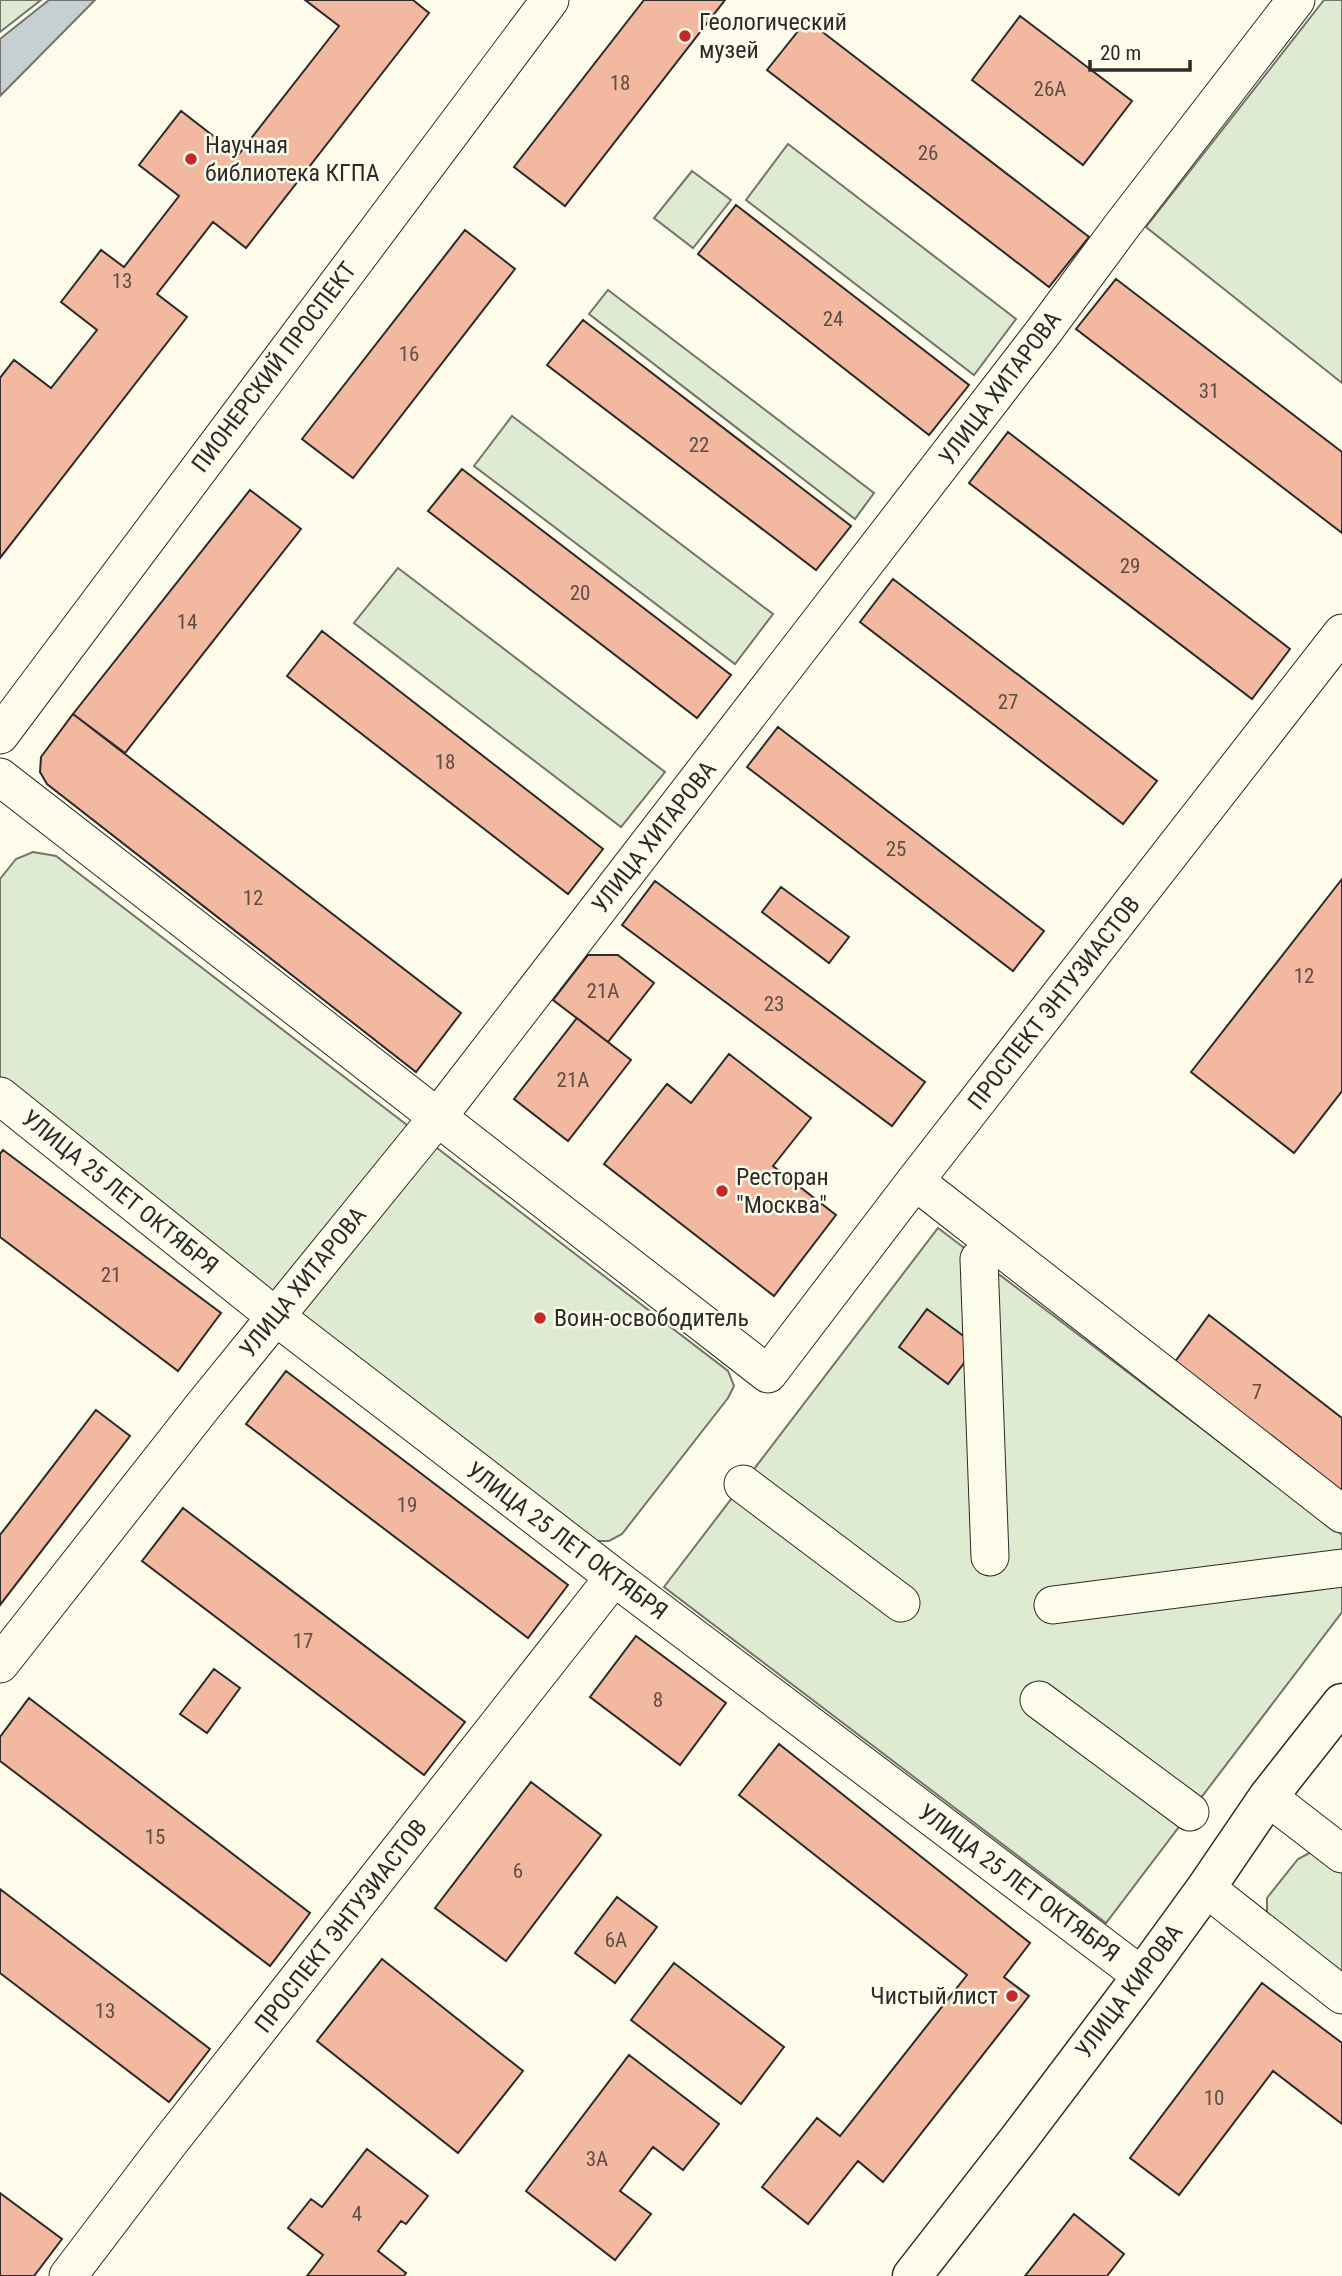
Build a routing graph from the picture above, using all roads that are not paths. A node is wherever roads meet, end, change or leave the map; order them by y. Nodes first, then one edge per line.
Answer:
1 (550, 0) edge
2 (1296, 0) edge
3 (1342, 633) edge
4 (0, 735) edge
5 (0, 777) edge
6 (0, 1096) edge
7 (437, 1118) junction
8 (915, 1181) junction
9 (979, 1259) dead end
10 (275, 1317) junction
11 (743, 1484) dead end
12 (1342, 1514) edge
13 (990, 1557) dead end
14 (1342, 1568) edge
15 (614, 1577) junction
16 (901, 1603) dead end
17 (1053, 1605) dead end
18 (0, 1664) edge
19 (1039, 1700) dead end
20 (1342, 1703) edge
21 (1268, 1797) junction
22 (1190, 1812) dead end
23 (1342, 1854) edge
24 (1206, 1888) junction
25 (1142, 1976) junction
26 (1342, 1995) edge
27 (68, 2276) edge
28 (912, 2276) edge

1 - 4 street, ПИОНЕРСКИЙ ПРОСПЕКТ
2 - 7 street, УЛИЦА ХИТАРОВА
3 - 8 street, ПРОСПЕКТ ЭНТУЗИАСТОВ
5 - 7 street
6 - 10 street, УЛИЦА 25 ЛЕТ ОКТЯБРЯ
7 - 8 street, ПРОСПЕКТ ЭНТУЗИАСТОВ
7 - 10 street, УЛИЦА ХИТАРОВА
8 - 12 street
9 - 13 street
10 - 15 street, УЛИЦА 25 ЛЕТ ОКТЯБРЯ
10 - 18 street, УЛИЦА ХИТАРОВА
11 - 16 street
14 - 17 street
15 - 25 street, УЛИЦА 25 ЛЕТ ОКТЯБРЯ
15 - 27 street, ПРОСПЕКТ ЭНТУЗИАСТОВ
19 - 22 street
20 - 21 main road, УЛИЦА КИРОВА
21 - 23 street
21 - 24 main road, УЛИЦА КИРОВА
24 - 25 main road, УЛИЦА КИРОВА
24 - 26 street
25 - 28 main road, УЛИЦА КИРОВА

